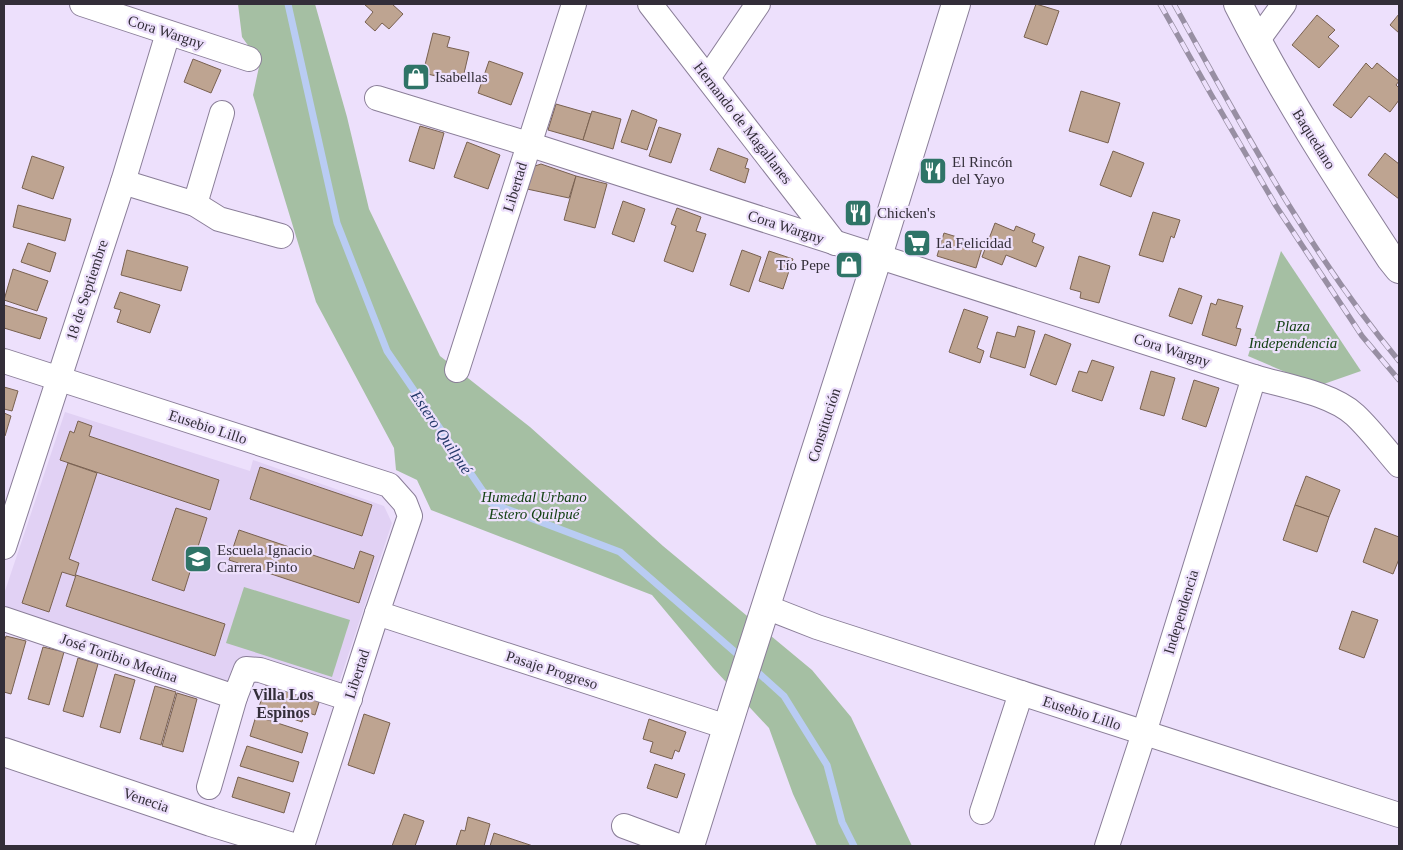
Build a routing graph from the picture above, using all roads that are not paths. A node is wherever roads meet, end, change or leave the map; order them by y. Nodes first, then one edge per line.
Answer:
1 (82, 4) edge
2 (574, 4) edge
3 (650, 4) edge
4 (758, 4) edge
5 (956, 4) edge
6 (1238, 4) edge
7 (1284, 4) edge
8 (168, 33) junction
9 (1257, 41) junction
10 (250, 59) dead end
11 (708, 78) junction
12 (377, 98) dead end
13 (222, 113) dead end
14 (528, 144) junction
15 (124, 182) junction
16 (195, 204) junction
17 (280, 236) dead end
18 (835, 243) junction
19 (878, 256) junction
20 (1399, 269) edge
21 (4, 361) edge
22 (458, 370) dead end
23 (1254, 377) junction
24 (58, 379) junction
25 (1399, 465) edge
26 (405, 503) joint
27 (4, 547) edge
28 (377, 613) junction
29 (764, 615) junction
30 (4, 619) edge
31 (1021, 693) junction
32 (235, 696) junction
33 (350, 699) junction
34 (727, 727) junction
35 (1144, 733) junction
36 (4, 752) edge
37 (209, 787) dead end
38 (982, 812) dead end
39 (1399, 815) edge
40 (624, 826) dead end
41 (289, 846) edge
42 (302, 846) edge
43 (678, 846) edge
44 (690, 846) edge
45 (1106, 846) edge

1 - 8 street, Cora Wargny
2 - 14 street, Libertad
3 - 11 street, Hernando de Magallanes
4 - 11 street
5 - 19 street, Constitución
6 - 9 street, Baquedano
7 - 9 street
8 - 10 street, Cora Wargny
8 - 15 street, 18 de Septiembre
9 - 20 street, Baquedano
11 - 18 street, Hernando de Magallanes
12 - 14 street, Cora Wargny
13 - 16 street
14 - 18 street, Cora Wargny
14 - 22 street, Libertad
15 - 16 street
15 - 24 street, 18 de Septiembre
16 - 17 street
18 - 19 street, Cora Wargny
19 - 23 street, Cora Wargny
19 - 29 street, Constitución
21 - 24 street, Eusebio Lillo
23 - 25 street, Cora Wargny
23 - 35 street, Independencia
24 - 26 street, Eusebio Lillo
24 - 27 street, 18 de Septiembre
26 - 28 street, Libertad
28 - 33 street, Libertad
28 - 34 street, Pasaje Progreso
29 - 31 street, Eusebio Lillo
29 - 34 street, Constitución
30 - 32 street, José Toribio Medina
31 - 35 street, Eusebio Lillo
31 - 38 street
32 - 33 street
32 - 37 street
33 - 42 street, Libertad
34 - 44 street, Constitución
35 - 39 street, Eusebio Lillo
35 - 45 street, Independencia
36 - 41 street, Venecia
40 - 43 street

